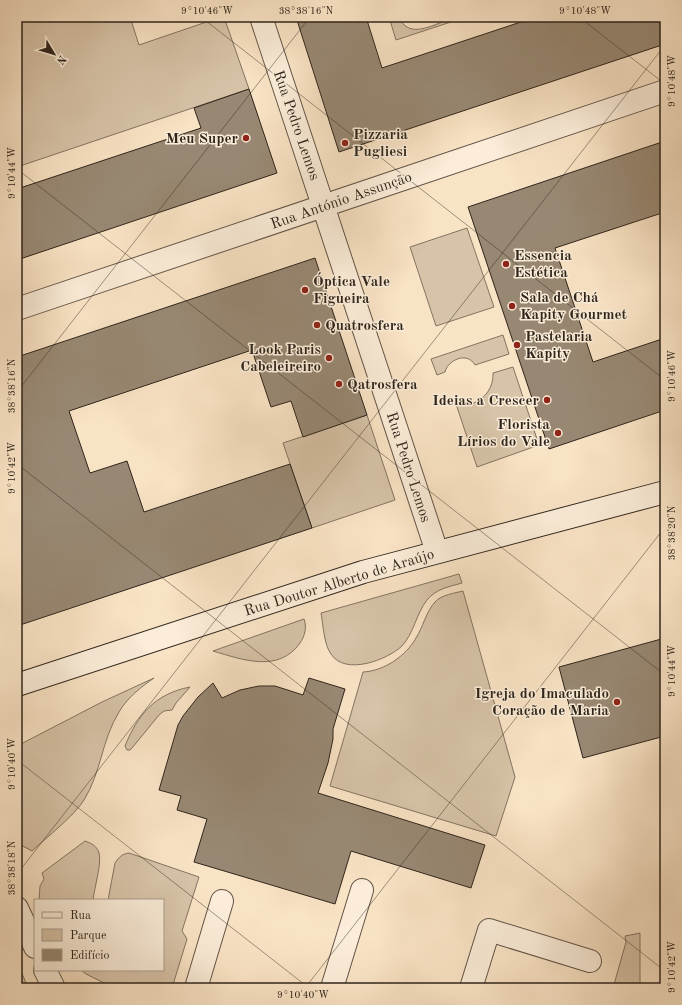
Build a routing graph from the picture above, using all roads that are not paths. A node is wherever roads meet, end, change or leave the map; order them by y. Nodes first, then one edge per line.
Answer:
1 (261, 17) edge
2 (665, 91) edge
3 (324, 206) junction
4 (17, 309) edge
5 (665, 492) edge
6 (438, 552) junction
7 (17, 685) edge
8 (362, 890) dead end
9 (222, 901) dead end
10 (17, 908) edge
11 (34, 945) edge
12 (590, 961) dead end
13 (46, 971) edge
14 (54, 988) edge
15 (196, 988) edge
16 (332, 988) edge
17 (471, 988) edge

1 - 3 street, Rua Pedro Lemos
2 - 3 street, Rua António Assunção
3 - 4 street, Rua António Assunção
3 - 6 street, Rua Pedro Lemos
5 - 6 street, Rua Doutor Alberto de Araújo
6 - 7 street, Rua Doutor Alberto de Araújo
8 - 16 street
9 - 15 street
10 - 11 street
12 - 17 street
13 - 14 street

